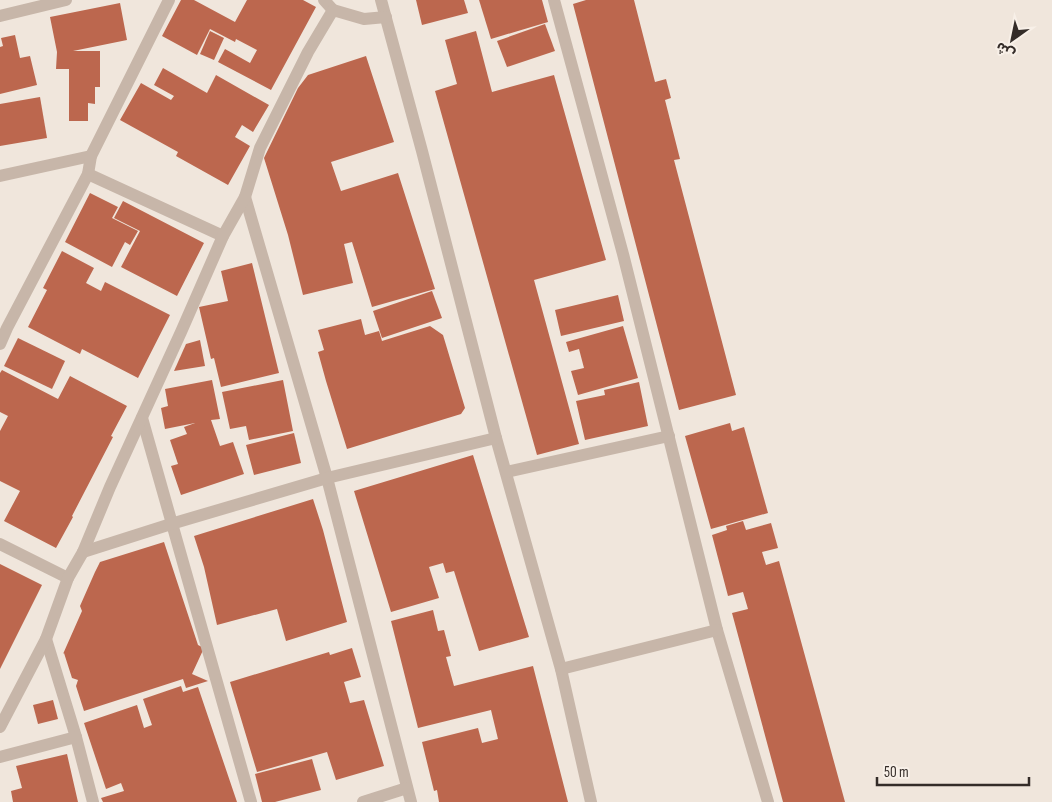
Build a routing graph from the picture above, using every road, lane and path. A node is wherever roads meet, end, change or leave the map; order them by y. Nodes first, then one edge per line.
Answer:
1 (66, 0) edge
2 (169, 0) edge
3 (324, 0) edge
4 (381, 0) edge
5 (554, 0) edge
6 (333, 10) junction
7 (0, 16) edge
8 (386, 18) junction
9 (91, 156) junction
10 (88, 174) junction
11 (0, 176) edge
12 (245, 197) junction
13 (223, 236) junction
14 (4, 328) edge
15 (0, 344) edge
16 (142, 418) junction
17 (669, 436) junction
18 (496, 438) junction
19 (506, 472) junction
20 (327, 478) junction
21 (171, 524) junction
22 (0, 544) edge
23 (83, 552) junction
24 (68, 578) junction
25 (717, 630) junction
26 (46, 639) junction
27 (560, 669) junction
28 (0, 727) edge
29 (76, 737) junction
30 (0, 757) edge
31 (407, 788) junction
32 (93, 802) edge
33 (250, 802) edge
34 (363, 802) edge
35 (411, 802) edge
36 (591, 802) edge
37 (768, 802) edge

1 - 7 street
2 - 9 street
3 - 6 street
4 - 8 street
5 - 17 street
6 - 8 street
6 - 12 street
8 - 18 street
9 - 10 street
9 - 11 street
10 - 13 street
10 - 14 street
12 - 13 street
12 - 20 street
13 - 16 street
14 - 15 street
16 - 21 street
16 - 23 street
17 - 19 street
17 - 25 street
18 - 19 street
18 - 20 street
19 - 27 street
20 - 21 street
20 - 31 street
21 - 23 street
21 - 33 street
22 - 24 street
23 - 24 street
24 - 26 street
25 - 27 street
25 - 37 street
26 - 28 street
26 - 29 street
27 - 36 street
29 - 30 street
29 - 32 street
31 - 34 street
31 - 35 street

